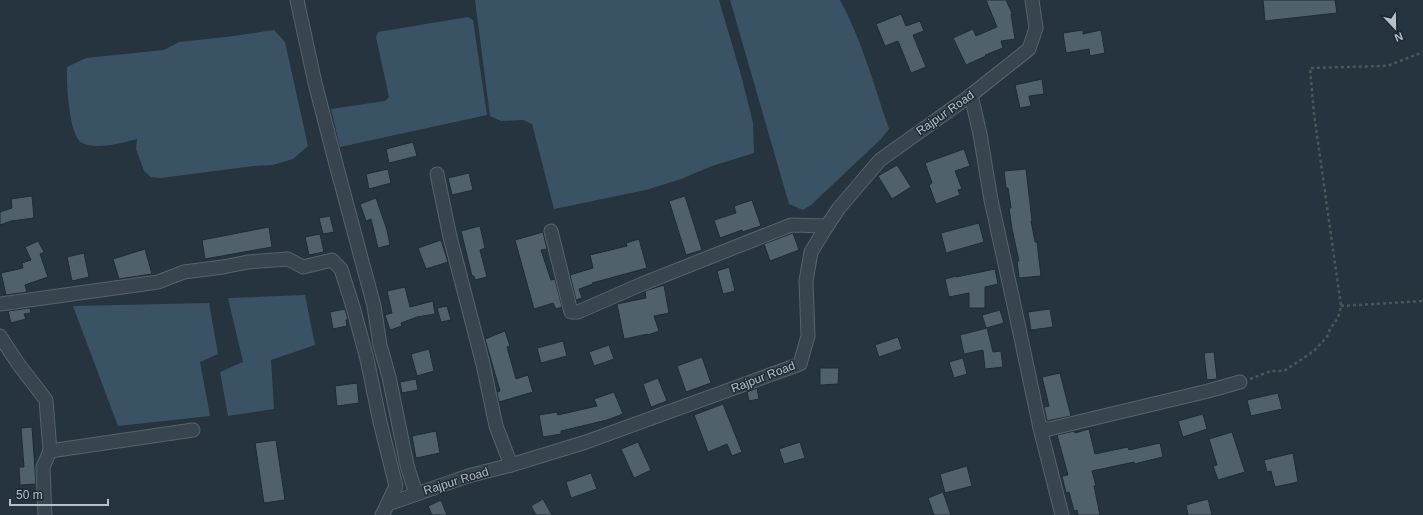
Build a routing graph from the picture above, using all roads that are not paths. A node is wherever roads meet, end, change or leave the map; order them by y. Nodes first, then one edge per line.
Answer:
1 (297, 0) edge
2 (1032, 0) edge
3 (971, 95) junction
4 (437, 174) dead end
5 (827, 226) junction
6 (551, 231) dead end
7 (0, 304) edge
8 (0, 336) edge
9 (1240, 382) road end
10 (1040, 428) junction
11 (193, 430) dead end
12 (50, 451) junction
13 (511, 465) junction
14 (416, 494) junction
15 (383, 514) edge
16 (44, 515) edge
17 (1062, 515) edge

1 - 14 street
2 - 3 street, Rajpur Road
3 - 5 street, Rajpur Road
3 - 10 street
4 - 13 street
5 - 6 street
5 - 13 street, Rajpur Road
7 - 15 street
8 - 12 street
9 - 10 street
10 - 17 street
11 - 12 street
12 - 16 street
13 - 14 street, Rajpur Road
14 - 15 street, Rajpur Road

